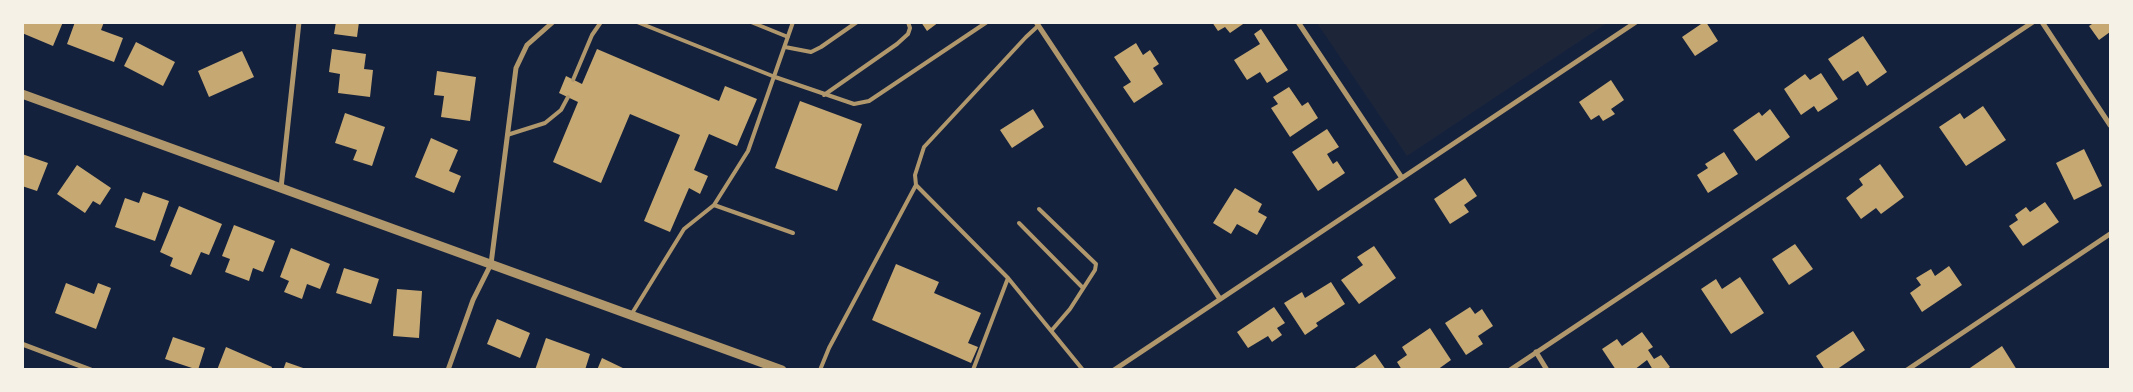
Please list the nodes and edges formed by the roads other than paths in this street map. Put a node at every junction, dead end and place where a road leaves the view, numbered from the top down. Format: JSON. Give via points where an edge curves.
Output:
{"nodes":[{"id":1,"x":299,"y":22,"type":"edge"},
{"id":2,"x":553,"y":22,"type":"edge"},
{"id":3,"x":600,"y":22,"type":"edge"},
{"id":4,"x":637,"y":22,"type":"edge"},
{"id":5,"x":751,"y":22,"type":"edge"},
{"id":6,"x":793,"y":22,"type":"edge"},
{"id":7,"x":857,"y":22,"type":"edge"},
{"id":8,"x":908,"y":22,"type":"edge"},
{"id":9,"x":987,"y":22,"type":"edge"},
{"id":10,"x":1298,"y":22,"type":"edge"},
{"id":11,"x":1636,"y":22,"type":"edge"},
{"id":12,"x":2033,"y":22,"type":"edge"},
{"id":13,"x":2042,"y":22,"type":"edge"},
{"id":14,"x":1037,"y":24,"type":"edge"},
{"id":15,"x":788,"y":37,"type":"junction"},
{"id":16,"x":785,"y":47,"type":"junction"},
{"id":17,"x":775,"y":77,"type":"junction"},
{"id":18,"x":573,"y":80,"type":"dead end"},
{"id":19,"x":22,"y":94,"type":"edge"},
{"id":20,"x":824,"y":95,"type":"junction"},
{"id":21,"x":568,"y":97,"type":"dead end"},
{"id":22,"x":2110,"y":125,"type":"edge"},
{"id":23,"x":507,"y":135,"type":"junction"},
{"id":24,"x":1402,"y":178,"type":"junction"},
{"id":25,"x":916,"y":185,"type":"junction"},
{"id":26,"x":281,"y":188,"type":"junction"},
{"id":27,"x":714,"y":205,"type":"junction"},
{"id":28,"x":1039,"y":209,"type":"dead end"},
{"id":29,"x":1019,"y":224,"type":"dead end"},
{"id":30,"x":793,"y":233,"type":"dead end"},
{"id":31,"x":2110,"y":234,"type":"edge"},
{"id":32,"x":491,"y":264,"type":"junction"},
{"id":33,"x":1008,"y":278,"type":"junction"},
{"id":34,"x":1083,"y":288,"type":"junction"},
{"id":35,"x":1220,"y":299,"type":"junction"},
{"id":36,"x":631,"y":314,"type":"junction"},
{"id":37,"x":1052,"y":330,"type":"junction"},
{"id":38,"x":22,"y":344,"type":"edge"},
{"id":39,"x":1536,"y":352,"type":"junction"},
{"id":40,"x":91,"y":370,"type":"edge"},
{"id":41,"x":448,"y":370,"type":"edge"},
{"id":42,"x":782,"y":370,"type":"edge"},
{"id":43,"x":820,"y":370,"type":"edge"},
{"id":44,"x":973,"y":370,"type":"edge"},
{"id":45,"x":1083,"y":370,"type":"edge"},
{"id":46,"x":1114,"y":370,"type":"edge"},
{"id":47,"x":1510,"y":370,"type":"edge"},
{"id":48,"x":1547,"y":370,"type":"edge"},
{"id":49,"x":1906,"y":370,"type":"edge"}],
"edges":[{"from":1,"to":26,"type":"street"},
{"from":2,"to":23,"type":"street","via":[[527,45],[516,68]]},
{"from":3,"to":18,"type":"lane"},
{"from":4,"to":17,"type":"lane"},
{"from":5,"to":15,"type":"lane"},
{"from":6,"to":15,"type":"lane"},
{"from":7,"to":16,"type":"lane","via":[[811,52]]},
{"from":8,"to":20,"type":"lane","via":[[908,34],[897,44]]},
{"from":9,"to":20,"type":"lane","via":[[869,101],[854,104]]},
{"from":10,"to":24,"type":"street"},
{"from":11,"to":24,"type":"street"},
{"from":12,"to":39,"type":"street"},
{"from":13,"to":22,"type":"street"},
{"from":14,"to":25,"type":"lane","via":[[924,147],[915,176]]},
{"from":14,"to":35,"type":"street"},
{"from":15,"to":16,"type":"lane"},
{"from":16,"to":17,"type":"lane"},
{"from":17,"to":20,"type":"lane"},
{"from":17,"to":27,"type":"lane","via":[[748,151]]},
{"from":19,"to":26,"type":"street"},
{"from":21,"to":23,"type":"lane","via":[[561,110],[545,123]]},
{"from":23,"to":32,"type":"street"},
{"from":24,"to":35,"type":"street"},
{"from":25,"to":33,"type":"lane"},
{"from":25,"to":43,"type":"lane"},
{"from":26,"to":32,"type":"street"},
{"from":27,"to":30,"type":"lane"},
{"from":27,"to":36,"type":"lane","via":[[684,229]]},
{"from":28,"to":34,"type":"lane","via":[[1096,264]]},
{"from":29,"to":34,"type":"lane"},
{"from":31,"to":49,"type":"street"},
{"from":32,"to":36,"type":"street"},
{"from":32,"to":41,"type":"street","via":[[473,300]]},
{"from":33,"to":37,"type":"lane"},
{"from":33,"to":44,"type":"lane"},
{"from":34,"to":37,"type":"lane"},
{"from":35,"to":46,"type":"street"},
{"from":36,"to":42,"type":"street"},
{"from":37,"to":45,"type":"lane"},
{"from":38,"to":40,"type":"street"},
{"from":39,"to":47,"type":"street"},
{"from":39,"to":48,"type":"street"}]}
